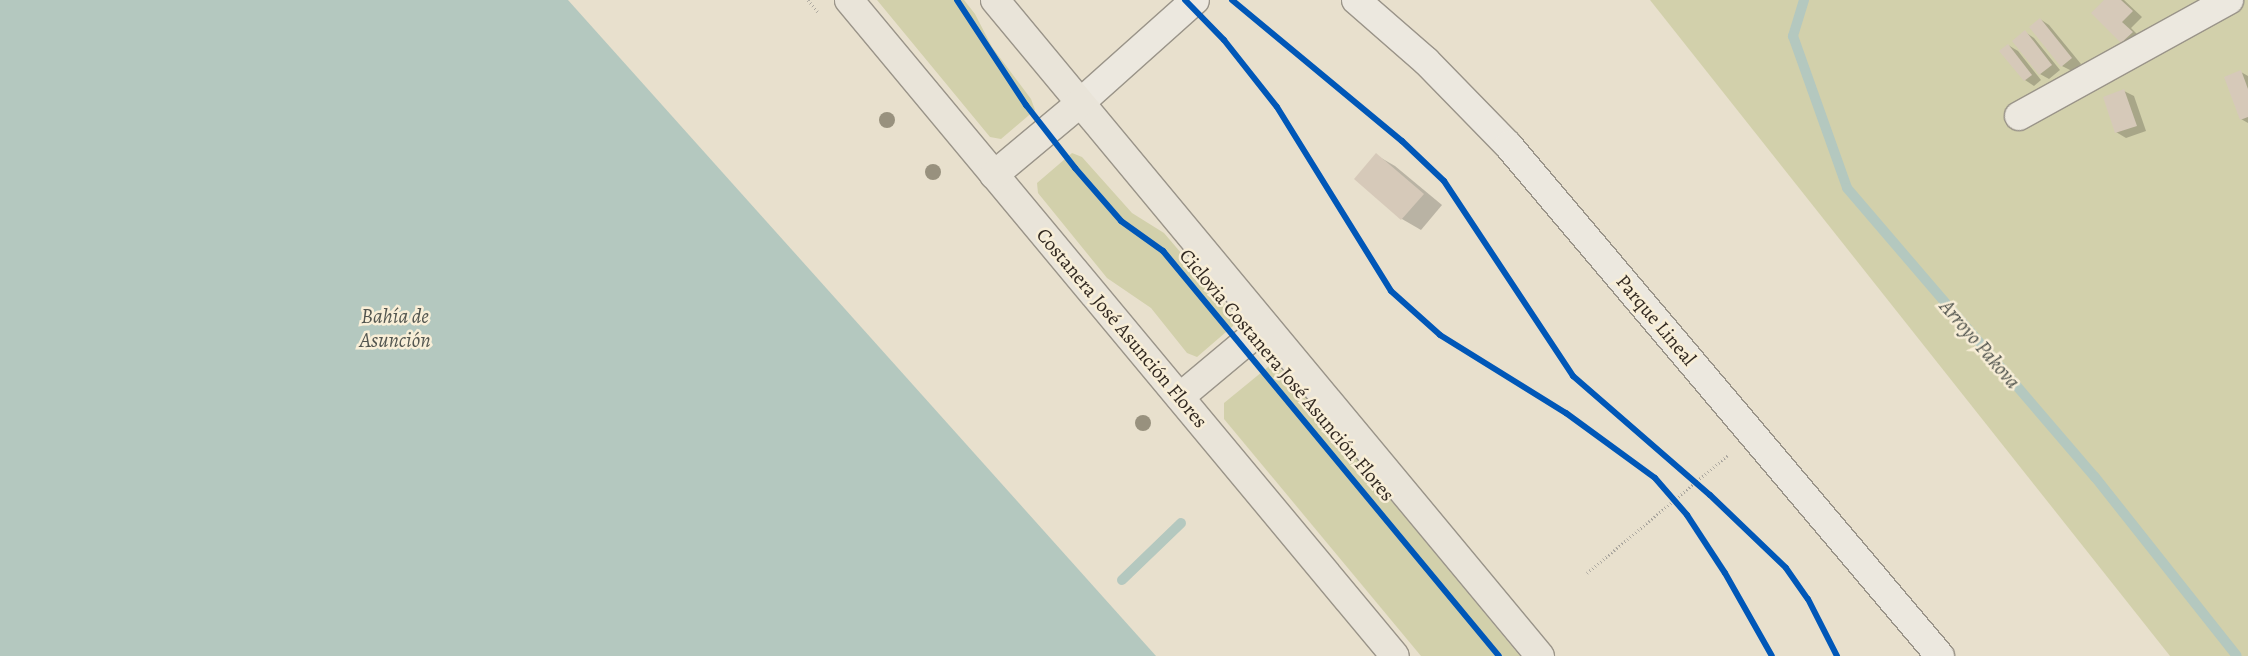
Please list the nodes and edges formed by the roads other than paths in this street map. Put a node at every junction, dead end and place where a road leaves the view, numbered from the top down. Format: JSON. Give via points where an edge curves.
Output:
{"nodes":[{"id":1,"x":849,"y":0,"type":"edge"},
{"id":2,"x":994,"y":0,"type":"edge"},
{"id":3,"x":1196,"y":0,"type":"edge"},
{"id":4,"x":1356,"y":0,"type":"edge"},
{"id":5,"x":2229,"y":0,"type":"edge"},
{"id":6,"x":1080,"y":103,"type":"junction"},
{"id":7,"x":2019,"y":116,"type":"dead end"},
{"id":8,"x":994,"y":174,"type":"junction"},
{"id":9,"x":1265,"y":326,"type":"junction"},
{"id":10,"x":1180,"y":398,"type":"junction"},
{"id":11,"x":1395,"y":656,"type":"edge"},
{"id":12,"x":1540,"y":656,"type":"edge"},
{"id":13,"x":1940,"y":656,"type":"edge"}],
"edges":[{"from":1,"to":8,"type":"highway","name":"Costanera José Asunción Flores"},
{"from":2,"to":6,"type":"highway"},
{"from":3,"to":6,"type":"street"},
{"from":4,"to":13,"type":"street","name":"Parque Lineal","via":[[1426,60],[1508,145]]},
{"from":5,"to":7,"type":"street"},
{"from":6,"to":8,"type":"highway"},
{"from":6,"to":9,"type":"highway"},
{"from":8,"to":10,"type":"highway","name":"Costanera José Asunción Flores"},
{"from":9,"to":10,"type":"highway"},
{"from":9,"to":12,"type":"highway"},
{"from":10,"to":11,"type":"highway","name":"Costanera José Asunción Flores"}]}
